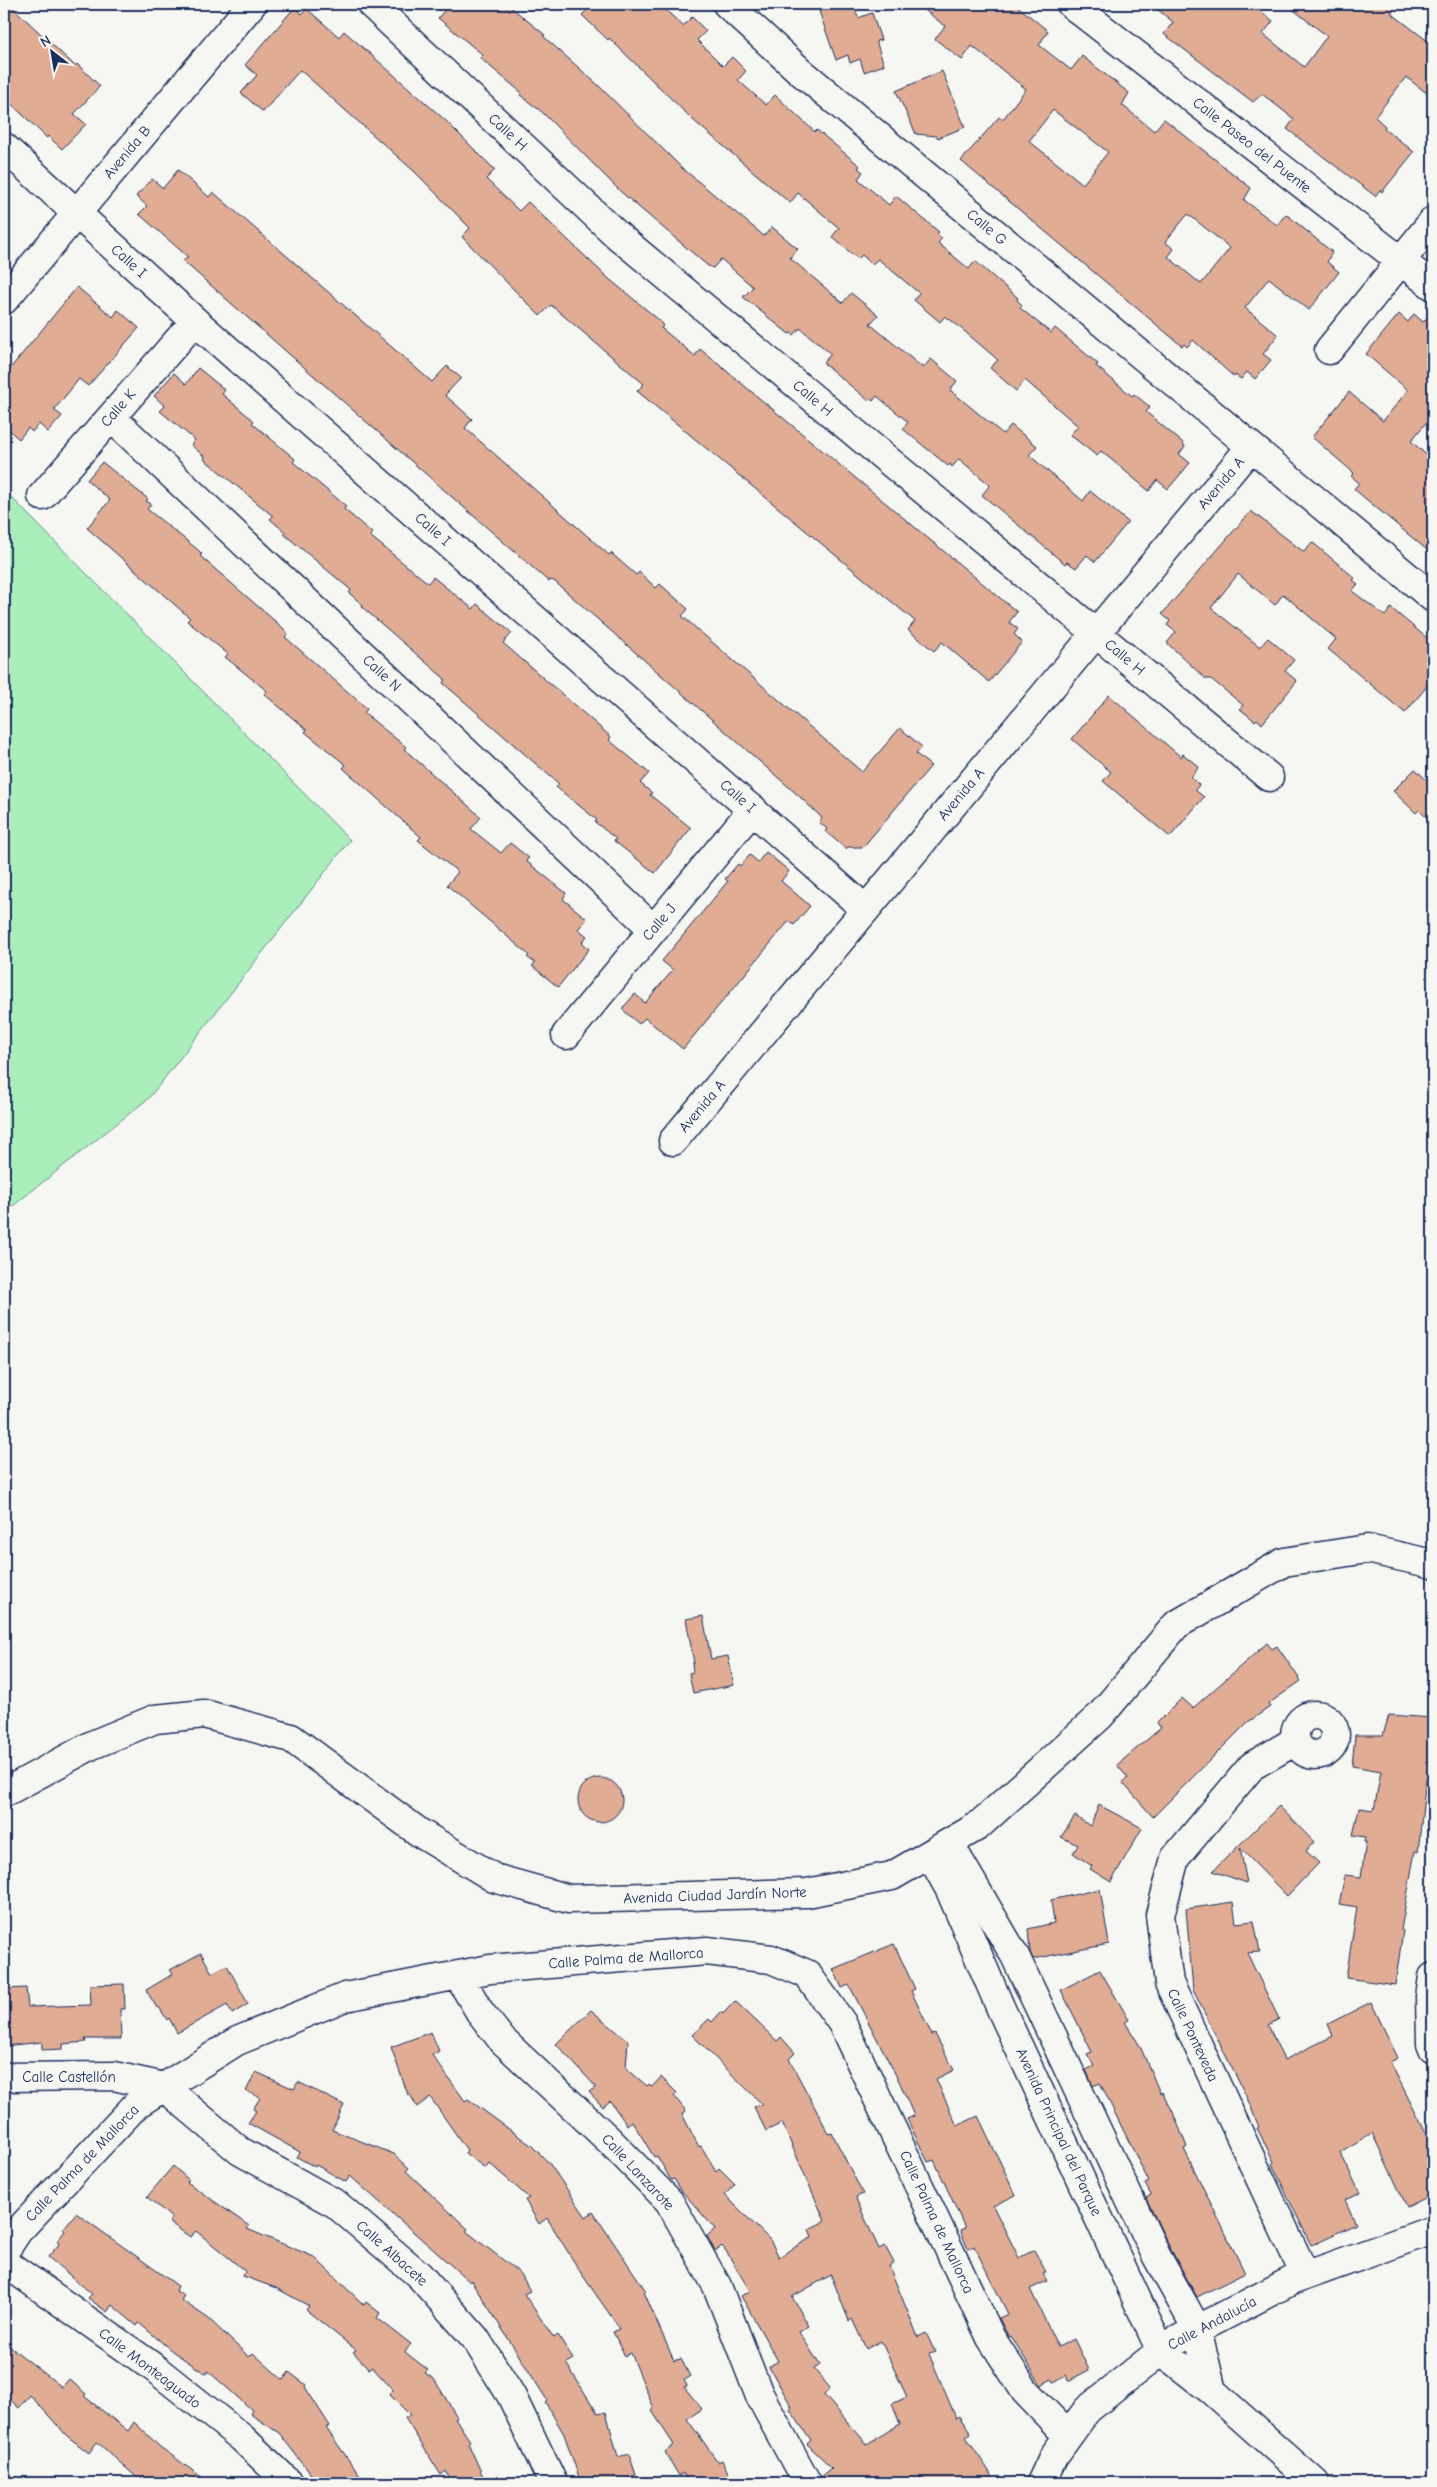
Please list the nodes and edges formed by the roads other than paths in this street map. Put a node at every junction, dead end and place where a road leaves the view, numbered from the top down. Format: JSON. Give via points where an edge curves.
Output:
{"nodes":[{"id":1,"x":252,"y":4,"type":"edge"},
{"id":2,"x":371,"y":4,"type":"edge"},
{"id":3,"x":727,"y":4,"type":"edge"},
{"id":4,"x":1071,"y":4,"type":"edge"},
{"id":5,"x":4,"y":147,"type":"edge"},
{"id":6,"x":76,"y":213,"type":"junction"},
{"id":7,"x":1433,"y":221,"type":"edge"},
{"id":8,"x":1401,"y":261,"type":"junction"},
{"id":9,"x":1433,"y":286,"type":"edge"},
{"id":10,"x":4,"y":300,"type":"edge"},
{"id":11,"x":195,"y":321,"type":"junction"},
{"id":12,"x":1329,"y":350,"type":"dead end"},
{"id":13,"x":111,"y":417,"type":"junction"},
{"id":14,"x":1250,"y":448,"type":"junction"},
{"id":15,"x":42,"y":496,"type":"dead end"},
{"id":16,"x":1433,"y":598,"type":"edge"},
{"id":17,"x":1096,"y":634,"type":"junction"},
{"id":18,"x":1269,"y":777,"type":"dead end"},
{"id":19,"x":753,"y":809,"type":"junction"},
{"id":20,"x":865,"y":909,"type":"junction"},
{"id":21,"x":653,"y":929,"type":"junction"},
{"id":22,"x":566,"y":1035,"type":"dead end"},
{"id":23,"x":673,"y":1141,"type":"dead end"},
{"id":24,"x":1433,"y":1564,"type":"edge"},
{"id":25,"x":1295,"y":1741,"type":"dead end"},
{"id":26,"x":4,"y":1793,"type":"edge"},
{"id":27,"x":939,"y":1849,"type":"junction"},
{"id":28,"x":458,"y":1975,"type":"junction"},
{"id":29,"x":1433,"y":1976,"type":"edge"},
{"id":30,"x":1433,"y":2049,"type":"edge"},
{"id":31,"x":4,"y":2077,"type":"edge"},
{"id":32,"x":164,"y":2087,"type":"junction"},
{"id":33,"x":1433,"y":2230,"type":"edge"},
{"id":34,"x":4,"y":2252,"type":"edge"},
{"id":35,"x":4,"y":2262,"type":"edge"},
{"id":36,"x":1304,"y":2276,"type":"junction"},
{"id":37,"x":1197,"y":2329,"type":"junction"},
{"id":38,"x":1161,"y":2351,"type":"junction"},
{"id":39,"x":1212,"y":2391,"type":"junction"},
{"id":40,"x":1068,"y":2436,"type":"junction"},
{"id":41,"x":1309,"y":2481,"type":"edge"},
{"id":42,"x":289,"y":2483,"type":"edge"},
{"id":43,"x":553,"y":2483,"type":"edge"},
{"id":44,"x":807,"y":2483,"type":"edge"},
{"id":45,"x":1041,"y":2483,"type":"edge"}],
"edges":[{"from":1,"to":6,"type":"street","name":"Avenida B"},
{"from":2,"to":17,"type":"street","name":"Calle H","via":[[617,234]]},
{"from":3,"to":14,"type":"street","name":"Calle G","via":[[800,71]]},
{"from":4,"to":8,"type":"street","name":"Calle Paseo del Puente"},
{"from":5,"to":6,"type":"street","name":"Calle I"},
{"from":6,"to":10,"type":"street","name":"Avenida B"},
{"from":6,"to":11,"type":"street","name":"Calle I"},
{"from":7,"to":8,"type":"street"},
{"from":8,"to":9,"type":"street","name":"Calle Paseo del Puente"},
{"from":8,"to":12,"type":"street"},
{"from":11,"to":13,"type":"street","name":"Calle K"},
{"from":11,"to":19,"type":"street","name":"Calle I"},
{"from":13,"to":15,"type":"street","name":"Calle K"},
{"from":13,"to":21,"type":"street","name":"Calle N"},
{"from":14,"to":16,"type":"street","name":"Calle G"},
{"from":14,"to":17,"type":"street","name":"Avenida A"},
{"from":17,"to":18,"type":"street","name":"Calle H"},
{"from":17,"to":20,"type":"street","name":"Avenida A"},
{"from":19,"to":20,"type":"street","name":"Calle I"},
{"from":19,"to":21,"type":"street","name":"Calle J"},
{"from":20,"to":23,"type":"street","name":"Avenida A"},
{"from":21,"to":22,"type":"street","name":"Calle J"},
{"from":24,"to":27,"type":"street","name":"Avenida Ciudad Jardín Norte","via":[[1367,1549],[1284,1562],[1176,1625],[1100,1716],[978,1826]]},
{"from":25,"to":36,"type":"street","name":"Calle Ponteveda","via":[[1252,1766],[1175,1858],[1160,1915],[1169,1983]]},
{"from":26,"to":27,"type":"street","name":"Avenida Ciudad Jardín Norte","via":[[92,1745],[155,1719],[204,1714],[291,1738],[420,1833],[494,1878],[569,1899],[808,1893],[892,1876]]},
{"from":27,"to":37,"type":"street","via":[[1015,1956],[1156,2255]]},
{"from":27,"to":38,"type":"street","name":"Avenida Principal del Parque","via":[[950,1890],[1001,2008]]},
{"from":28,"to":32,"type":"street","name":"Calle Palma de Mallorca","via":[[345,1997],[237,2041]]},
{"from":28,"to":40,"type":"street","name":"Calle Palma de Mallorca","via":[[490,1969],[707,1951],[772,1959],[807,1974],[842,2023],[991,2338],[1025,2392]]},
{"from":28,"to":44,"type":"street","name":"Calle Lanzarote","via":[[480,2012],[502,2040],[669,2201],[717,2286],[758,2394]]},
{"from":29,"to":30,"type":"street","via":[[1430,1997]]},
{"from":31,"to":32,"type":"street","name":"Calle Castellón","via":[[114,2076]]},
{"from":32,"to":34,"type":"street","name":"Calle Palma de Mallorca","via":[[137,2104],[18,2231]]},
{"from":32,"to":43,"type":"street","name":"Calle Albacete","via":[[240,2151],[336,2204],[420,2274],[475,2338],[511,2395]]},
{"from":33,"to":36,"type":"street","name":"Calle Andalucía"},
{"from":35,"to":42,"type":"street","name":"Calle Monteaguado","via":[[152,2367],[242,2438]]},
{"from":36,"to":37,"type":"street","name":"Calle Andalucía"},
{"from":37,"to":38,"type":"street","name":"Calle Andalucía"},
{"from":37,"to":39,"type":"street"},
{"from":38,"to":39,"type":"street","name":"Avenida Principal del Parque"},
{"from":38,"to":40,"type":"street","name":"Calle Andalucía","via":[[1086,2410]]},
{"from":39,"to":41,"type":"street","name":"Avenida Principal del Parque"},
{"from":40,"to":45,"type":"street","name":"Calle Andalucía","via":[[1053,2457]]}]}
